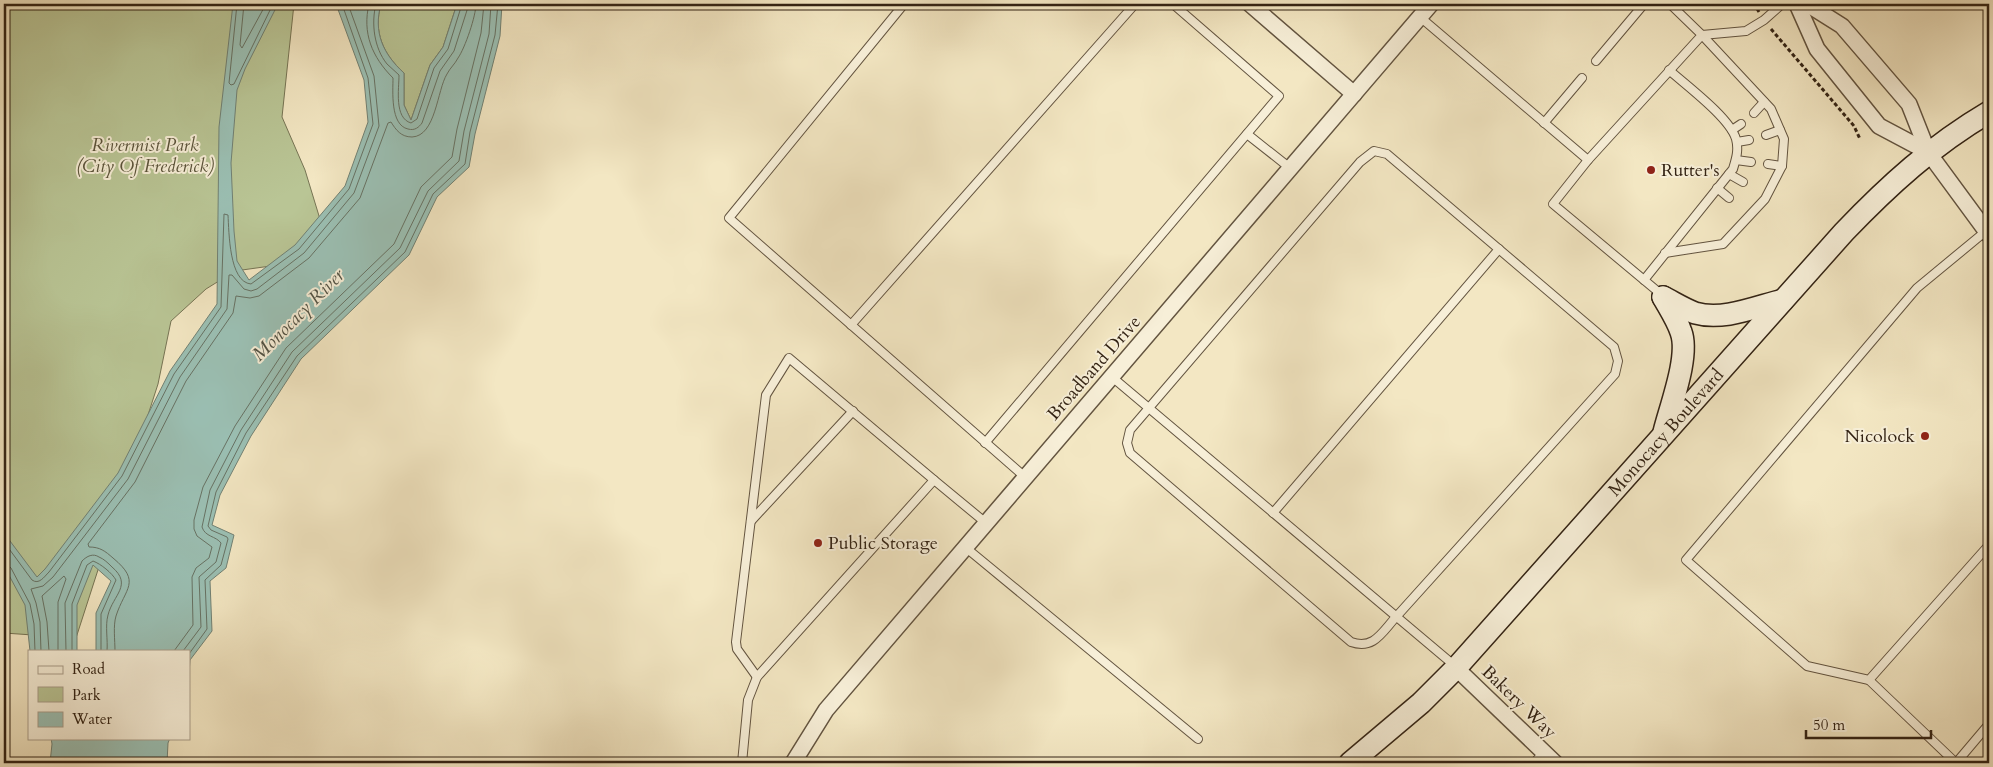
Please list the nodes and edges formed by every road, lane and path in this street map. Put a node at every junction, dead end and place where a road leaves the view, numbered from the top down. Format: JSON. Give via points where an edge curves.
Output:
{"nodes":[{"id":1,"x":904,"y":4,"type":"edge"},
{"id":2,"x":1135,"y":4,"type":"edge"},
{"id":3,"x":1172,"y":4,"type":"edge"},
{"id":4,"x":1250,"y":4,"type":"edge"},
{"id":5,"x":1432,"y":4,"type":"edge"},
{"id":6,"x":1644,"y":4,"type":"edge"},
{"id":7,"x":1670,"y":4,"type":"edge"},
{"id":8,"x":1754,"y":4,"type":"edge"},
{"id":9,"x":1782,"y":4,"type":"edge"},
{"id":10,"x":1797,"y":4,"type":"edge"},
{"id":11,"x":1807,"y":4,"type":"edge"},
{"id":12,"x":1420,"y":17,"type":"junction"},
{"id":13,"x":1764,"y":20,"type":"junction"},
{"id":14,"x":1702,"y":35,"type":"junction"},
{"id":15,"x":1596,"y":61,"type":"dead end"},
{"id":16,"x":1669,"y":70,"type":"junction"},
{"id":17,"x":1582,"y":78,"type":"dead end"},
{"id":18,"x":1354,"y":94,"type":"junction"},
{"id":19,"x":1764,"y":102,"type":"junction"},
{"id":20,"x":1754,"y":112,"type":"dead end"},
{"id":21,"x":1989,"y":112,"type":"edge"},
{"id":22,"x":1544,"y":123,"type":"junction"},
{"id":23,"x":1741,"y":124,"type":"dead end"},
{"id":24,"x":1732,"y":130,"type":"junction"},
{"id":25,"x":1780,"y":130,"type":"junction"},
{"id":26,"x":1247,"y":134,"type":"junction"},
{"id":27,"x":1766,"y":135,"type":"dead end"},
{"id":28,"x":1860,"y":139,"type":"dead end"},
{"id":29,"x":1749,"y":140,"type":"dead end"},
{"id":30,"x":1737,"y":142,"type":"junction"},
{"id":31,"x":1928,"y":152,"type":"junction"},
{"id":32,"x":1588,"y":160,"type":"junction"},
{"id":33,"x":1736,"y":160,"type":"junction"},
{"id":34,"x":1751,"y":162,"type":"dead end"},
{"id":35,"x":1768,"y":164,"type":"dead end"},
{"id":36,"x":1782,"y":166,"type":"junction"},
{"id":37,"x":1290,"y":168,"type":"junction"},
{"id":38,"x":1728,"y":174,"type":"junction"},
{"id":39,"x":1743,"y":182,"type":"dead end"},
{"id":40,"x":1717,"y":188,"type":"junction"},
{"id":41,"x":1758,"y":190,"type":"dead end"},
{"id":42,"x":1767,"y":195,"type":"junction"},
{"id":43,"x":1729,"y":198,"type":"dead end"},
{"id":44,"x":1742,"y":209,"type":"dead end"},
{"id":45,"x":1750,"y":215,"type":"junction"},
{"id":46,"x":1988,"y":233,"type":"edge"},
{"id":47,"x":1498,"y":249,"type":"junction"},
{"id":48,"x":1666,"y":252,"type":"junction"},
{"id":49,"x":1644,"y":280,"type":"junction"},
{"id":50,"x":1664,"y":297,"type":"junction"},
{"id":51,"x":1783,"y":300,"type":"junction"},
{"id":52,"x":851,"y":325,"type":"junction"},
{"id":53,"x":1112,"y":377,"type":"junction"},
{"id":54,"x":1149,"y":408,"type":"junction"},
{"id":55,"x":853,"y":411,"type":"junction"},
{"id":56,"x":1663,"y":436,"type":"junction"},
{"id":57,"x":985,"y":443,"type":"junction"},
{"id":58,"x":1025,"y":477,"type":"junction"},
{"id":59,"x":934,"y":480,"type":"junction"},
{"id":60,"x":1274,"y":513,"type":"junction"},
{"id":61,"x":751,"y":521,"type":"junction"},
{"id":62,"x":986,"y":523,"type":"junction"},
{"id":63,"x":1989,"y":545,"type":"edge"},
{"id":64,"x":965,"y":548,"type":"junction"},
{"id":65,"x":1396,"y":617,"type":"junction"},
{"id":66,"x":1456,"y":668,"type":"junction"},
{"id":67,"x":757,"y":677,"type":"junction"},
{"id":68,"x":1869,"y":680,"type":"junction"},
{"id":69,"x":1989,"y":724,"type":"edge"},
{"id":70,"x":1198,"y":739,"type":"dead end"},
{"id":71,"x":1539,"y":758,"type":"edge"},
{"id":72,"x":742,"y":763,"type":"edge"},
{"id":73,"x":793,"y":763,"type":"edge"},
{"id":74,"x":1350,"y":763,"type":"edge"},
{"id":75,"x":1555,"y":763,"type":"edge"}],
"edges":[{"from":1,"to":52,"type":"lane","via":[[729,218]]},
{"from":2,"to":52,"type":"lane"},
{"from":3,"to":26,"type":"lane","via":[[1279,96]]},
{"from":4,"to":18,"type":"street"},
{"from":5,"to":12,"type":"street","name":"Broadband Drive"},
{"from":6,"to":15,"type":"lane"},
{"from":7,"to":14,"type":"lane"},
{"from":8,"to":13,"type":"path"},
{"from":9,"to":13,"type":"lane"},
{"from":10,"to":31,"type":"street","via":[[1816,49],[1878,126]]},
{"from":11,"to":31,"type":"street","via":[[1842,26],[1909,104]]},
{"from":12,"to":18,"type":"street","name":"Broadband Drive"},
{"from":12,"to":22,"type":"lane"},
{"from":13,"to":14,"type":"lane","via":[[1746,31]]},
{"from":13,"to":28,"type":"path","via":[[1776,38],[1854,126]]},
{"from":14,"to":16,"type":"lane"},
{"from":14,"to":19,"type":"lane"},
{"from":16,"to":24,"type":"lane"},
{"from":16,"to":32,"type":"lane"},
{"from":17,"to":22,"type":"lane"},
{"from":18,"to":37,"type":"street","name":"Broadband Drive"},
{"from":19,"to":20,"type":"lane"},
{"from":19,"to":25,"type":"lane","via":[[1771,109]]},
{"from":21,"to":31,"type":"main road","name":"Monocacy Boulevard"},
{"from":22,"to":32,"type":"lane"},
{"from":23,"to":24,"type":"lane"},
{"from":24,"to":30,"type":"lane"},
{"from":25,"to":27,"type":"lane"},
{"from":25,"to":36,"type":"lane","via":[[1784,139]]},
{"from":26,"to":37,"type":"lane"},
{"from":26,"to":57,"type":"lane"},
{"from":29,"to":30,"type":"lane"},
{"from":30,"to":33,"type":"lane"},
{"from":31,"to":46,"type":"street"},
{"from":31,"to":51,"type":"main road","name":"Monocacy Boulevard","via":[[1886,189]]},
{"from":32,"to":49,"type":"lane","via":[[1554,204]]},
{"from":33,"to":34,"type":"lane"},
{"from":33,"to":38,"type":"lane"},
{"from":35,"to":36,"type":"lane"},
{"from":36,"to":42,"type":"lane"},
{"from":37,"to":53,"type":"street","name":"Broadband Drive"},
{"from":38,"to":39,"type":"lane"},
{"from":38,"to":40,"type":"lane"},
{"from":40,"to":43,"type":"lane"},
{"from":40,"to":48,"type":"lane"},
{"from":41,"to":42,"type":"lane"},
{"from":42,"to":45,"type":"lane"},
{"from":44,"to":45,"type":"lane"},
{"from":45,"to":48,"type":"lane","via":[[1723,244]]},
{"from":46,"to":68,"type":"lane","via":[[1917,288],[1686,560],[1807,666]]},
{"from":47,"to":54,"type":"lane","via":[[1388,154],[1374,152],[1360,162]]},
{"from":47,"to":60,"type":"lane"},
{"from":47,"to":65,"type":"lane","via":[[1614,347],[1618,361],[1615,374]]},
{"from":48,"to":49,"type":"lane"},
{"from":49,"to":50,"type":"lane"},
{"from":50,"to":51,"type":"main road","via":[[1694,313],[1711,316]]},
{"from":50,"to":56,"type":"main road","via":[[1681,333],[1684,348]]},
{"from":51,"to":56,"type":"main road","name":"Monocacy Boulevard"},
{"from":52,"to":57,"type":"lane"},
{"from":53,"to":54,"type":"lane"},
{"from":53,"to":58,"type":"street","name":"Broadband Drive"},
{"from":54,"to":60,"type":"lane"},
{"from":54,"to":65,"type":"lane","via":[[1130,430],[1127,443],[1130,453],[1351,642],[1361,646],[1372,643]]},
{"from":55,"to":59,"type":"lane"},
{"from":55,"to":61,"type":"lane"},
{"from":55,"to":61,"type":"lane","via":[[790,358],[766,395]]},
{"from":56,"to":66,"type":"main road","name":"Monocacy Boulevard"},
{"from":57,"to":58,"type":"lane"},
{"from":58,"to":62,"type":"street","name":"Broadband Drive"},
{"from":59,"to":62,"type":"lane"},
{"from":59,"to":67,"type":"lane"},
{"from":60,"to":65,"type":"lane"},
{"from":61,"to":67,"type":"lane","via":[[736,642],[737,649]]},
{"from":62,"to":64,"type":"street","name":"Broadband Drive"},
{"from":63,"to":68,"type":"lane"},
{"from":64,"to":70,"type":"lane"},
{"from":64,"to":73,"type":"street","name":"Broadband Drive","via":[[826,710]]},
{"from":65,"to":66,"type":"lane"},
{"from":66,"to":71,"type":"street","name":"Bakery Way"},
{"from":66,"to":74,"type":"main road","name":"Monocacy Boulevard"},
{"from":67,"to":72,"type":"lane","via":[[748,700]]},
{"from":68,"to":69,"type":"lane","via":[[1956,763]]},
{"from":71,"to":75,"type":"street","name":"Bakery Way"}]}
